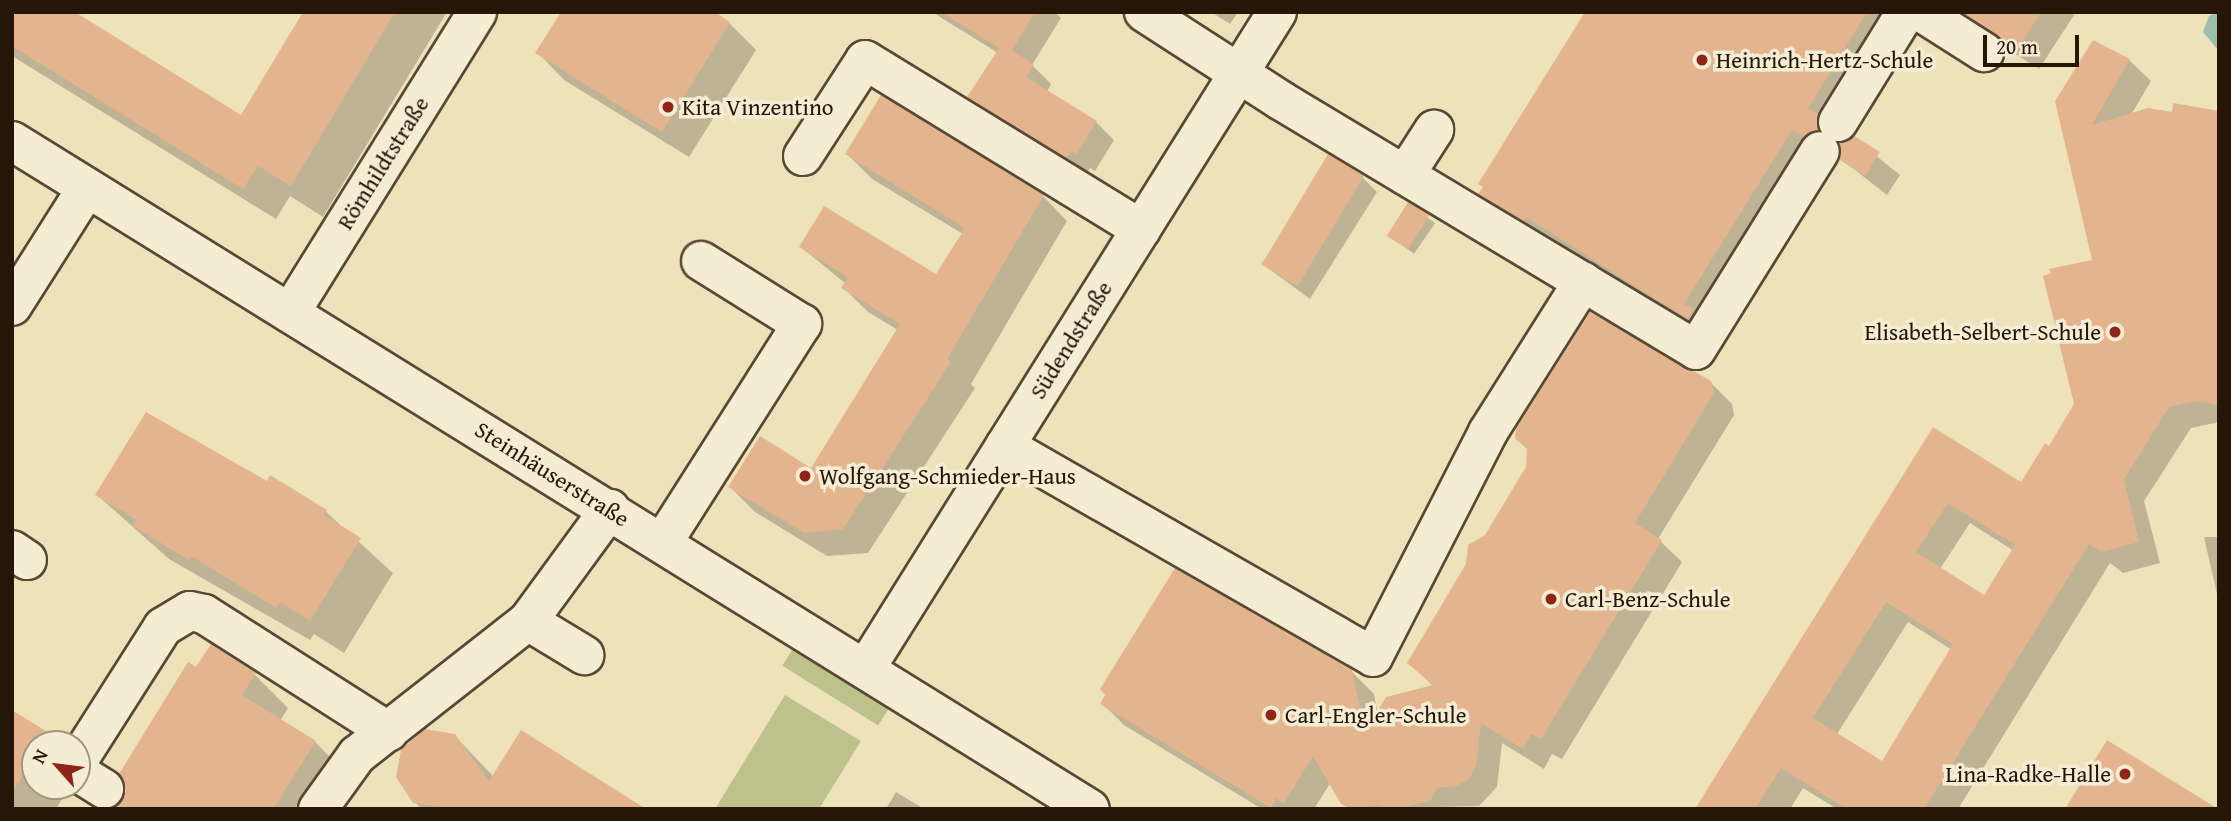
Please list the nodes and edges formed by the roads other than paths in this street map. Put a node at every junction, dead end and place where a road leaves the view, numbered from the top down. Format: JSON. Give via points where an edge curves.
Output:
{"nodes":[{"id":1,"x":477,"y":12,"type":"edge"},
{"id":2,"x":1144,"y":12,"type":"edge"},
{"id":3,"x":1278,"y":12,"type":"edge"},
{"id":4,"x":1906,"y":12,"type":"edge"},
{"id":5,"x":1921,"y":12,"type":"edge"},
{"id":6,"x":1984,"y":52,"type":"dead end"},
{"id":7,"x":1239,"y":74,"type":"junction"},
{"id":8,"x":1434,"y":130,"type":"dead end"},
{"id":9,"x":12,"y":141,"type":"edge"},
{"id":10,"x":803,"y":156,"type":"dead end"},
{"id":11,"x":1405,"y":175,"type":"junction"},
{"id":12,"x":87,"y":188,"type":"junction"},
{"id":13,"x":1141,"y":229,"type":"junction"},
{"id":14,"x":701,"y":261,"type":"dead end"},
{"id":15,"x":1583,"y":282,"type":"junction"},
{"id":16,"x":12,"y":306,"type":"edge"},
{"id":17,"x":290,"y":313,"type":"junction"},
{"id":18,"x":1005,"y":446,"type":"junction"},
{"id":19,"x":610,"y":509,"type":"junction"},
{"id":20,"x":663,"y":542,"type":"junction"},
{"id":21,"x":528,"y":621,"type":"junction"},
{"id":22,"x":584,"y":655,"type":"dead end"},
{"id":23,"x":866,"y":668,"type":"junction"},
{"id":24,"x":91,"y":740,"type":"edge"},
{"id":25,"x":378,"y":740,"type":"junction"},
{"id":26,"x":318,"y":809,"type":"edge"},
{"id":27,"x":352,"y":809,"type":"edge"},
{"id":28,"x":1090,"y":809,"type":"edge"}],
"edges":[{"from":1,"to":17,"type":"street","name":"Römhildtstraße"},
{"from":2,"to":7,"type":"street"},
{"from":3,"to":7,"type":"street","name":"Südendstraße"},
{"from":4,"to":15,"type":"street","via":[[1696,350]]},
{"from":5,"to":6,"type":"street"},
{"from":7,"to":11,"type":"street"},
{"from":7,"to":13,"type":"street","name":"Südendstraße"},
{"from":8,"to":11,"type":"street"},
{"from":9,"to":12,"type":"street","name":"Steinhäuserstraße"},
{"from":10,"to":13,"type":"street","via":[[864,60]]},
{"from":11,"to":15,"type":"street"},
{"from":12,"to":16,"type":"street"},
{"from":12,"to":17,"type":"street","name":"Steinhäuserstraße"},
{"from":13,"to":18,"type":"street","name":"Südendstraße"},
{"from":14,"to":20,"type":"street","via":[[802,324]]},
{"from":15,"to":18,"type":"street","via":[[1489,432],[1373,657]]},
{"from":17,"to":19,"type":"street","name":"Steinhäuserstraße"},
{"from":18,"to":23,"type":"street","name":"Südendstraße"},
{"from":19,"to":20,"type":"street","name":"Steinhäuserstraße"},
{"from":19,"to":21,"type":"street"},
{"from":20,"to":23,"type":"street","name":"Steinhäuserstraße"},
{"from":21,"to":22,"type":"street"},
{"from":21,"to":25,"type":"street"},
{"from":23,"to":28,"type":"street","name":"Steinhäuserstraße"},
{"from":24,"to":25,"type":"street","via":[[163,627],[190,611],[204,614]]},
{"from":25,"to":26,"type":"street","via":[[343,769]]},
{"from":25,"to":27,"type":"street","via":[[355,772]]}]}
